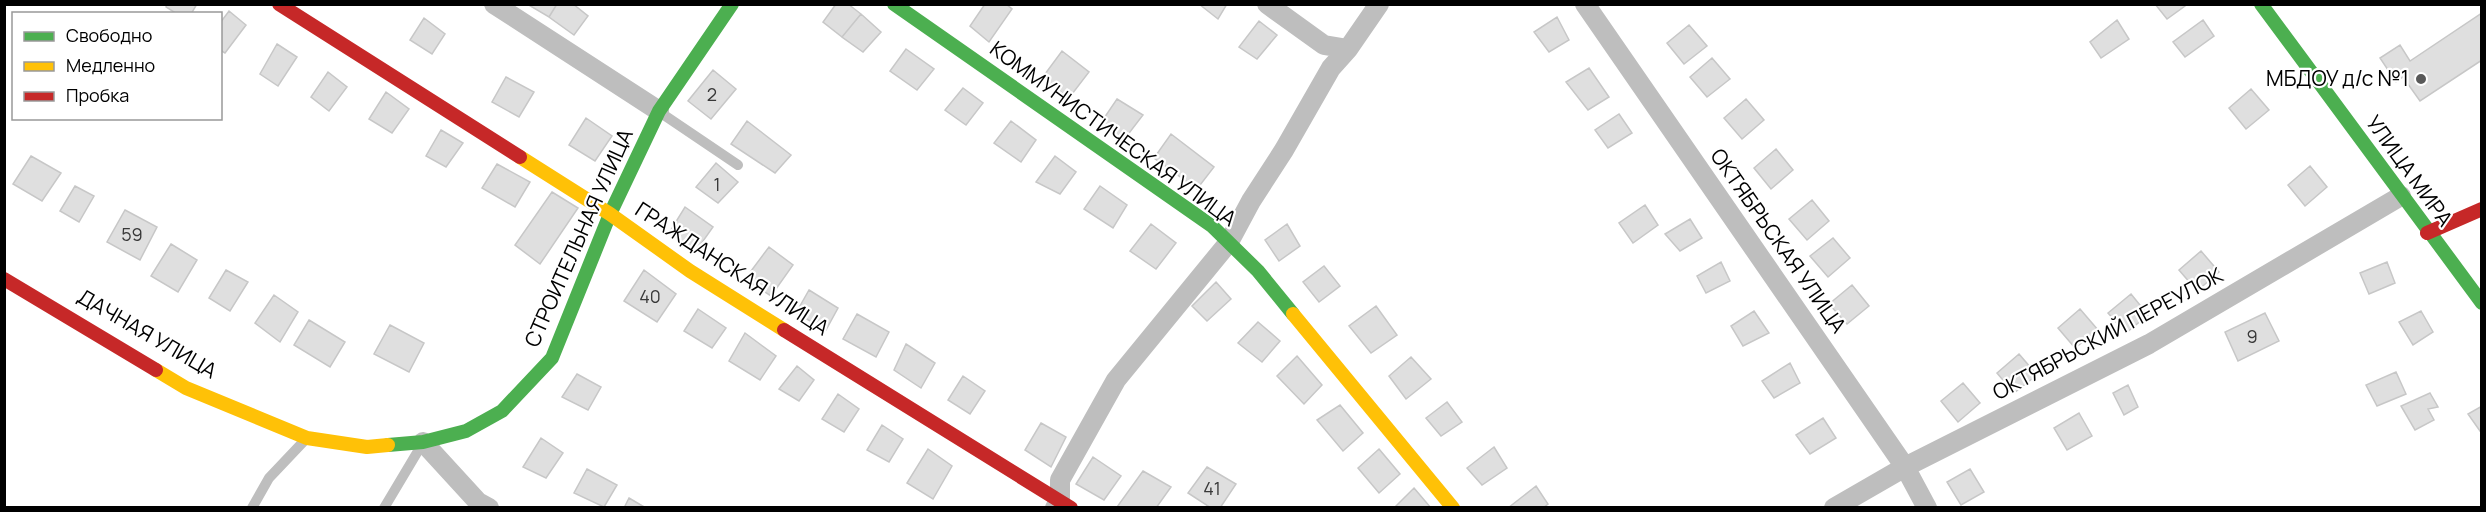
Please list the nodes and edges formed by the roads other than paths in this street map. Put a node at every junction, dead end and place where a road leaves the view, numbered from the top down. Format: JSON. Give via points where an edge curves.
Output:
{"nodes":[{"id":1,"x":279,"y":4,"type":"edge"},
{"id":2,"x":494,"y":4,"type":"edge"},
{"id":3,"x":732,"y":4,"type":"edge"},
{"id":4,"x":894,"y":4,"type":"edge"},
{"id":5,"x":1267,"y":4,"type":"edge"},
{"id":6,"x":1379,"y":4,"type":"edge"},
{"id":7,"x":1585,"y":4,"type":"edge"},
{"id":8,"x":2261,"y":4,"type":"edge"},
{"id":9,"x":1348,"y":49,"type":"junction"},
{"id":10,"x":659,"y":111,"type":"junction"},
{"id":11,"x":738,"y":165,"type":"dead end"},
{"id":12,"x":2401,"y":196,"type":"junction"},
{"id":13,"x":2481,"y":210,"type":"edge"},
{"id":14,"x":610,"y":214,"type":"junction"},
{"id":15,"x":2427,"y":232,"type":"junction"},
{"id":16,"x":1229,"y":242,"type":"junction"},
{"id":17,"x":4,"y":279,"type":"edge"},
{"id":18,"x":2481,"y":303,"type":"edge"},
{"id":19,"x":307,"y":438,"type":"junction"},
{"id":20,"x":423,"y":442,"type":"junction"},
{"id":21,"x":1905,"y":467,"type":"junction"},
{"id":22,"x":1062,"y":505,"type":"edge"},
{"id":23,"x":252,"y":507,"type":"edge"},
{"id":24,"x":384,"y":507,"type":"edge"},
{"id":25,"x":489,"y":507,"type":"edge"},
{"id":26,"x":1453,"y":507,"type":"edge"},
{"id":27,"x":1834,"y":507,"type":"edge"},
{"id":28,"x":1927,"y":507,"type":"edge"}],
"edges":[{"from":1,"to":14,"type":"street","name":"ГРАЖДАНСКАЯ УЛИЦА"},
{"from":2,"to":10,"type":"street"},
{"from":3,"to":10,"type":"street","name":"СТРОИТЕЛЬНАЯ УЛИЦА"},
{"from":4,"to":16,"type":"street","name":"КОММУНИСТИЧЕСКАЯ УЛИЦА","via":[[1212,226]]},
{"from":5,"to":9,"type":"street","via":[[1324,45]]},
{"from":6,"to":9,"type":"street"},
{"from":7,"to":21,"type":"street","name":"ОКТЯБРЬСКАЯ УЛИЦА"},
{"from":8,"to":12,"type":"street","name":"УЛИЦА МИРА"},
{"from":9,"to":16,"type":"street","via":[[1331,68]]},
{"from":10,"to":11,"type":"lane"},
{"from":10,"to":14,"type":"street","name":"СТРОИТЕЛЬНАЯ УЛИЦА"},
{"from":12,"to":15,"type":"street","name":"УЛИЦА МИРА"},
{"from":12,"to":21,"type":"street","name":"ОКТЯБРЬСКИЙ ПЕРЕУЛОК","via":[[2149,344]]},
{"from":13,"to":15,"type":"street"},
{"from":14,"to":20,"type":"street","name":"СТРОИТЕЛЬНАЯ УЛИЦА","via":[[552,358],[502,411],[466,431]]},
{"from":14,"to":22,"type":"street","name":"ГРАЖДАНСКАЯ УЛИЦА","via":[[690,271]]},
{"from":15,"to":18,"type":"street","name":"УЛИЦА МИРА"},
{"from":16,"to":22,"type":"street","via":[[1116,380],[1060,480]]},
{"from":16,"to":26,"type":"street","name":"КОММУНИСТИЧЕСКАЯ УЛИЦА","via":[[1258,271]]},
{"from":17,"to":19,"type":"street","name":"ДАЧНАЯ УЛИЦА","via":[[186,388]]},
{"from":19,"to":20,"type":"street","name":"ДАЧНАЯ УЛИЦА","via":[[367,447]]},
{"from":19,"to":23,"type":"lane","via":[[269,478]]},
{"from":20,"to":24,"type":"lane"},
{"from":20,"to":25,"type":"street","via":[[478,502]]},
{"from":21,"to":27,"type":"street","name":"ОКТЯБРЬСКИЙ ПЕРЕУЛОК"},
{"from":21,"to":28,"type":"street","name":"ОКТЯБРЬСКАЯ УЛИЦА"}]}
